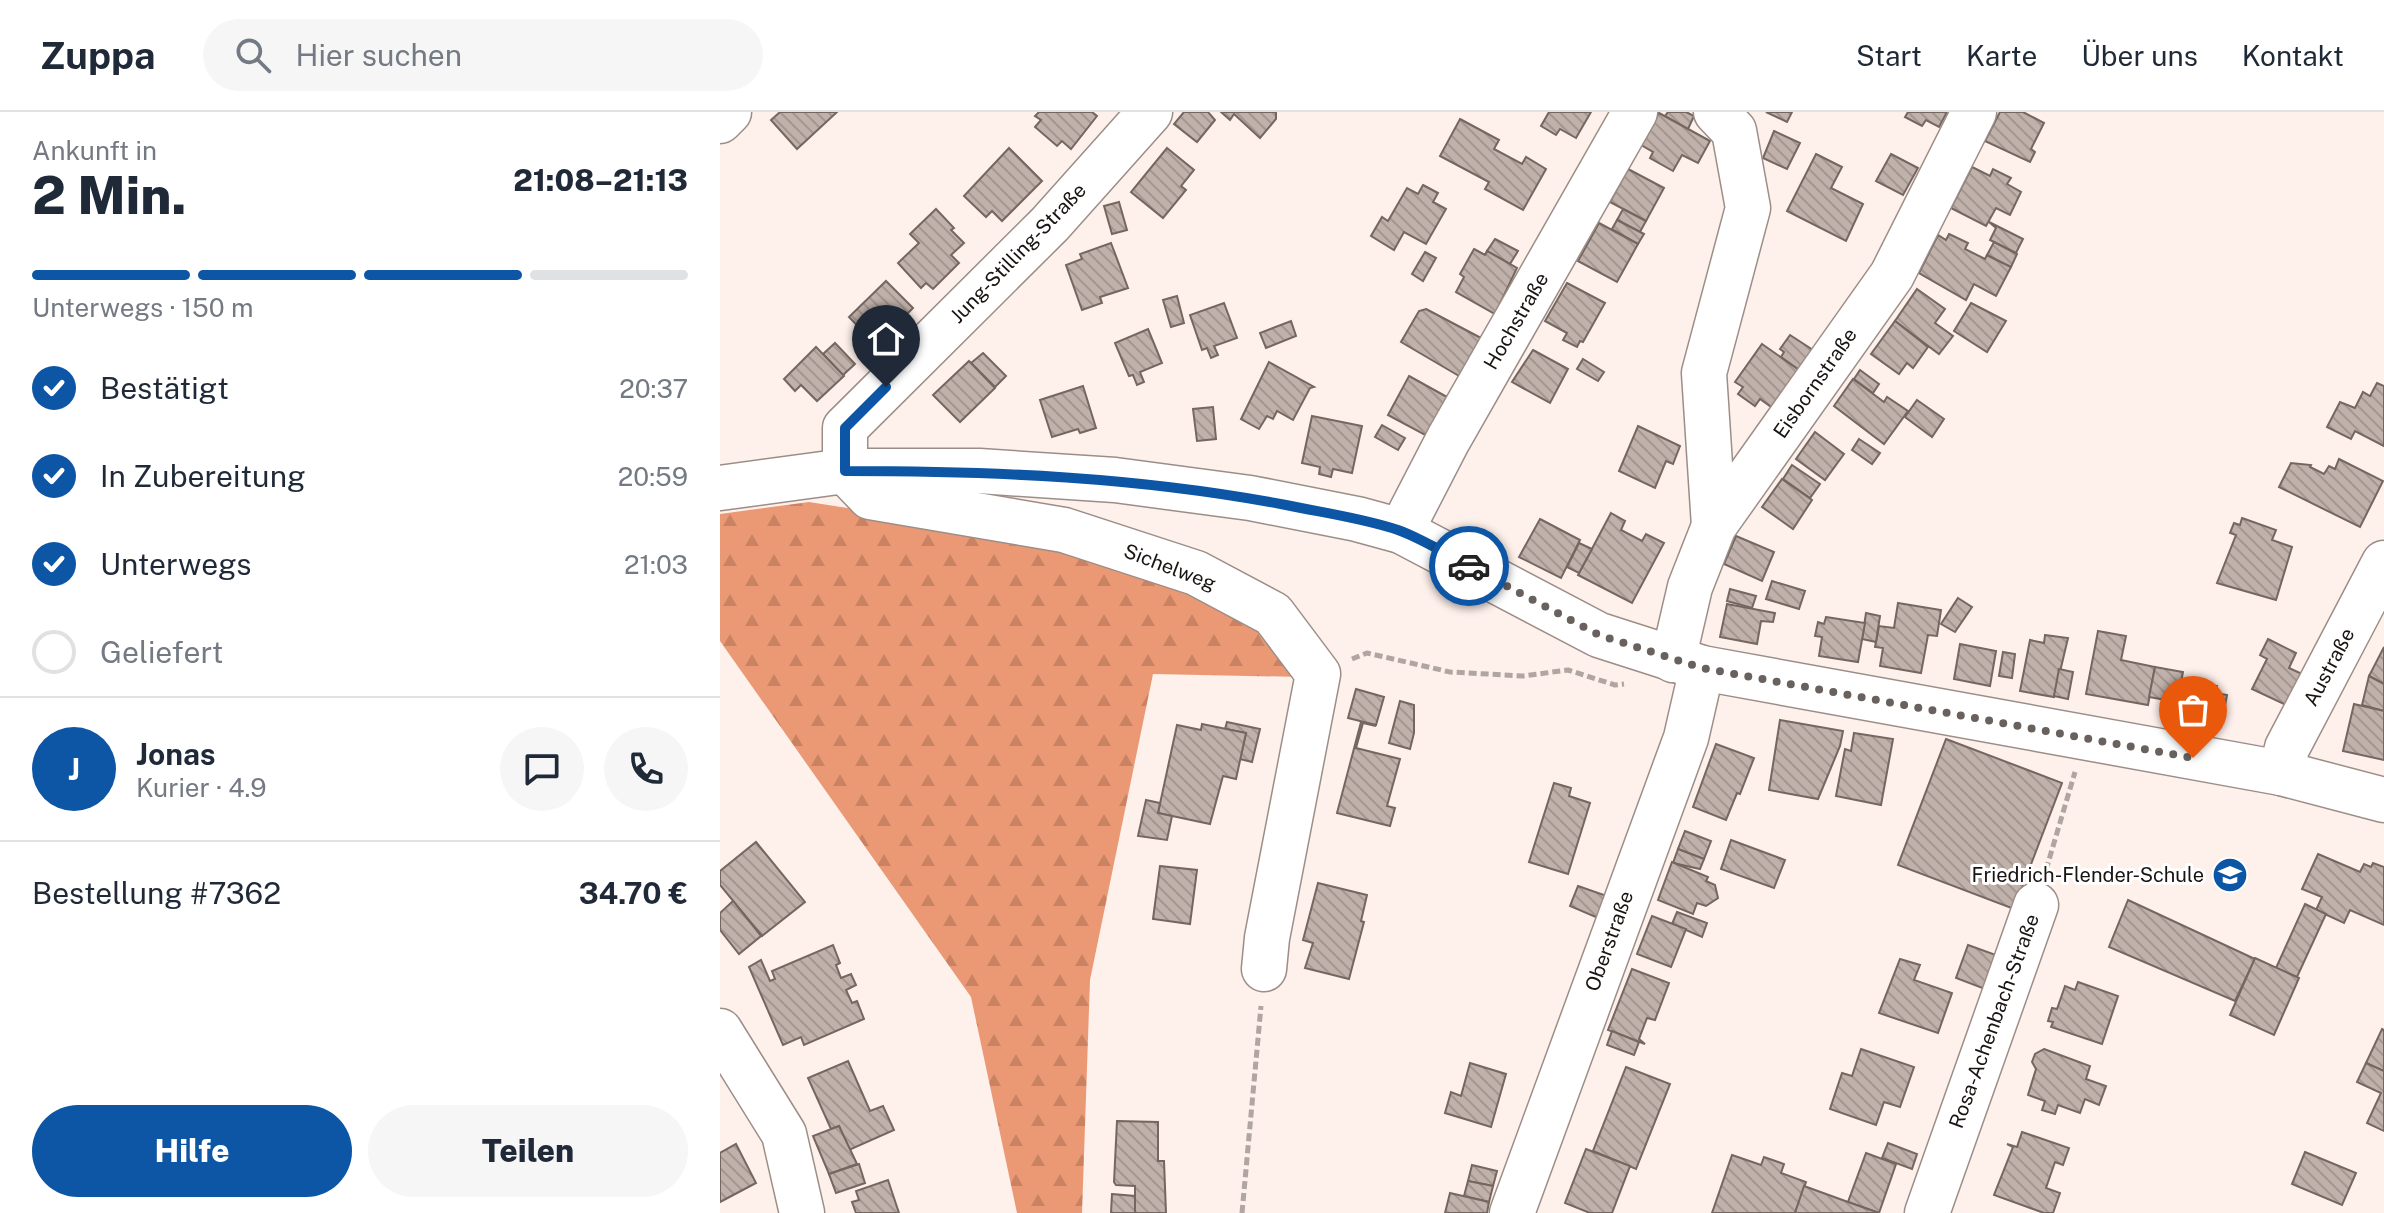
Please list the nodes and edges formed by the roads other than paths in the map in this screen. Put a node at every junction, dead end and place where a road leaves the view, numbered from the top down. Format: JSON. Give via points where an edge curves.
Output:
{"nodes":[{"id":1,"x":729,"y":112,"type":"edge"},
{"id":2,"x":1150,"y":112,"type":"edge"},
{"id":3,"x":1635,"y":112,"type":"edge"},
{"id":4,"x":1716,"y":112,"type":"edge"},
{"id":5,"x":1974,"y":112,"type":"edge"},
{"id":6,"x":720,"y":121,"type":"edge"},
{"id":7,"x":845,"y":471,"type":"junction"},
{"id":8,"x":720,"y":488,"type":"edge"},
{"id":9,"x":1714,"y":526,"type":"junction"},
{"id":10,"x":1401,"y":531,"type":"junction"},
{"id":11,"x":2384,"y":563,"type":"edge"},
{"id":12,"x":1687,"y":664,"type":"junction"},
{"id":13,"x":2281,"y":773,"type":"junction"},
{"id":14,"x":2384,"y":800,"type":"edge"},
{"id":15,"x":2036,"y":905,"type":"road end"},
{"id":16,"x":1264,"y":969,"type":"road end"},
{"id":17,"x":720,"y":1031,"type":"edge"},
{"id":18,"x":802,"y":1213,"type":"edge"},
{"id":19,"x":1512,"y":1213,"type":"edge"},
{"id":20,"x":1927,"y":1213,"type":"edge"}],
"edges":[{"from":1,"to":6,"type":"street"},
{"from":2,"to":7,"type":"street","name":"Jung-Stilling-Straße","via":[[1050,224],[845,428]]},
{"from":3,"to":10,"type":"street","name":"Hochstraße"},
{"from":4,"to":9,"type":"street","via":[[1734,131],[1748,208],[1704,373]]},
{"from":5,"to":9,"type":"street","name":"Eisbornstraße","via":[[1892,275]]},
{"from":7,"to":8,"type":"street"},
{"from":7,"to":10,"type":"street","via":[[979,471],[1115,480],[1250,498]]},
{"from":7,"to":16,"type":"street","name":"Sichelweg","via":[[870,497],[1064,530],[1196,573],[1273,614],[1318,674]]},
{"from":9,"to":12,"type":"street","name":"Eisbornstraße","via":[[1690,587]]},
{"from":10,"to":12,"type":"street","via":[[1599,635]]},
{"from":11,"to":13,"type":"street","name":"Austraße","via":[[2287,748]]},
{"from":12,"to":13,"type":"street"},
{"from":12,"to":19,"type":"street","name":"Oberstraße","via":[[1686,738]]},
{"from":13,"to":14,"type":"street"},
{"from":15,"to":20,"type":"street","name":"Rosa-Achenbach-Straße"},
{"from":17,"to":18,"type":"street","via":[[784,1134]]}]}
